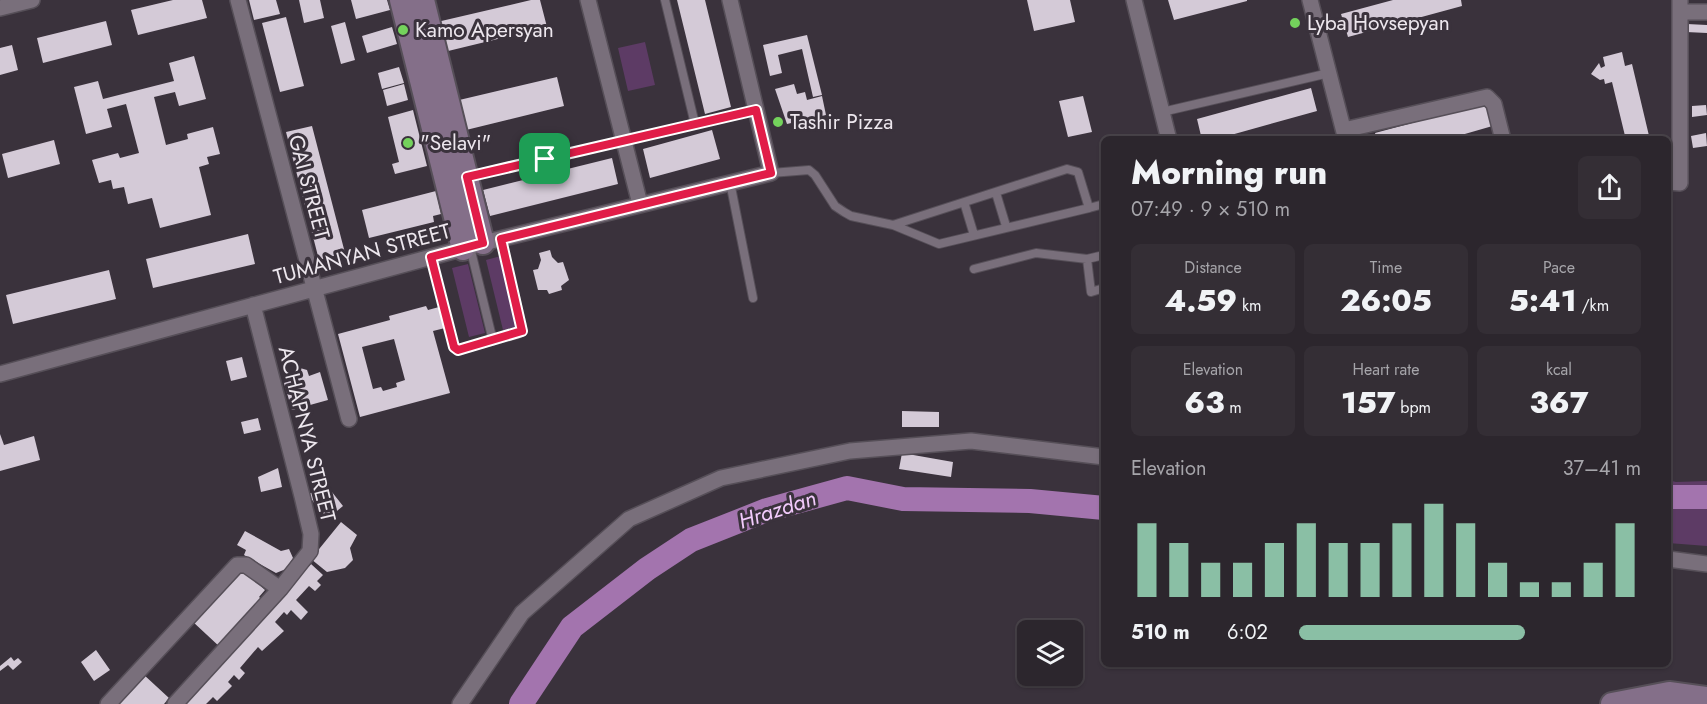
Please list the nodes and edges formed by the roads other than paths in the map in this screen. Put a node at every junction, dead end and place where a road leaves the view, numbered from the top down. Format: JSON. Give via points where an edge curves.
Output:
{"nodes":[{"id":1,"x":32,"y":0,"type":"edge"},
{"id":2,"x":238,"y":0,"type":"edge"},
{"id":3,"x":401,"y":0,"type":"edge"},
{"id":4,"x":423,"y":0,"type":"edge"},
{"id":5,"x":588,"y":0,"type":"edge"},
{"id":6,"x":665,"y":0,"type":"edge"},
{"id":7,"x":730,"y":0,"type":"edge"},
{"id":8,"x":1134,"y":0,"type":"edge"},
{"id":9,"x":1310,"y":0,"type":"edge"},
{"id":10,"x":1680,"y":6,"type":"edge"},
{"id":11,"x":0,"y":8,"type":"edge"},
{"id":12,"x":1707,"y":12,"type":"edge"},
{"id":13,"x":1329,"y":73,"type":"junction"},
{"id":14,"x":756,"y":110,"type":"junction"},
{"id":15,"x":1162,"y":112,"type":"junction"},
{"id":16,"x":695,"y":124,"type":"junction"},
{"id":17,"x":1345,"y":135,"type":"edge"},
{"id":18,"x":1168,"y":136,"type":"edge"},
{"id":19,"x":1502,"y":136,"type":"edge"},
{"id":20,"x":623,"y":141,"type":"junction"},
{"id":21,"x":771,"y":173,"type":"junction"},
{"id":22,"x":467,"y":177,"type":"junction"},
{"id":23,"x":730,"y":182,"type":"junction"},
{"id":24,"x":1674,"y":183,"type":"edge"},
{"id":25,"x":996,"y":192,"type":"junction"},
{"id":26,"x":964,"y":202,"type":"junction"},
{"id":27,"x":640,"y":204,"type":"junction"},
{"id":28,"x":1101,"y":205,"type":"edge"},
{"id":29,"x":1089,"y":208,"type":"junction"},
{"id":30,"x":892,"y":225,"type":"junction"},
{"id":31,"x":1006,"y":226,"type":"junction"},
{"id":32,"x":974,"y":235,"type":"junction"},
{"id":33,"x":479,"y":244,"type":"junction"},
{"id":34,"x":1101,"y":256,"type":"edge"},
{"id":35,"x":431,"y":257,"type":"junction"},
{"id":36,"x":1087,"y":260,"type":"junction"},
{"id":37,"x":974,"y":269,"type":"dead end"},
{"id":38,"x":315,"y":289,"type":"junction"},
{"id":39,"x":1101,"y":289,"type":"edge"},
{"id":40,"x":753,"y":298,"type":"dead end"},
{"id":41,"x":253,"y":304,"type":"junction"},
{"id":42,"x":493,"y":341,"type":"junction"},
{"id":43,"x":0,"y":374,"type":"edge"},
{"id":44,"x":349,"y":419,"type":"dead end"},
{"id":45,"x":1101,"y":457,"type":"edge"},
{"id":46,"x":1671,"y":560,"type":"edge"},
{"id":47,"x":1707,"y":564,"type":"edge"},
{"id":48,"x":280,"y":589,"type":"junction"},
{"id":49,"x":1707,"y":698,"type":"edge"},
{"id":50,"x":108,"y":704,"type":"edge"},
{"id":51,"x":175,"y":704,"type":"edge"},
{"id":52,"x":460,"y":704,"type":"edge"},
{"id":53,"x":1612,"y":704,"type":"edge"}],
"edges":[{"from":1,"to":11,"type":"street"},
{"from":2,"to":38,"type":"street","name":"GAI STREET"},
{"from":3,"to":33,"type":"street"},
{"from":4,"to":22,"type":"street"},
{"from":5,"to":20,"type":"street"},
{"from":6,"to":16,"type":"lane"},
{"from":7,"to":14,"type":"street"},
{"from":8,"to":15,"type":"street"},
{"from":9,"to":13,"type":"street"},
{"from":10,"to":12,"type":"street"},
{"from":10,"to":24,"type":"street"},
{"from":13,"to":15,"type":"lane"},
{"from":13,"to":17,"type":"street"},
{"from":14,"to":16,"type":"lane"},
{"from":14,"to":21,"type":"street"},
{"from":15,"to":18,"type":"street"},
{"from":16,"to":20,"type":"lane"},
{"from":17,"to":19,"type":"street","via":[[1487,97],[1494,104]]},
{"from":20,"to":22,"type":"lane"},
{"from":20,"to":27,"type":"street"},
{"from":21,"to":23,"type":"street","name":"TUMANYAN STREET"},
{"from":21,"to":30,"type":"lane","via":[[809,170],[835,206],[844,212]]},
{"from":22,"to":33,"type":"street"},
{"from":23,"to":27,"type":"street","name":"TUMANYAN STREET"},
{"from":23,"to":40,"type":"lane"},
{"from":25,"to":26,"type":"lane"},
{"from":25,"to":29,"type":"lane","via":[[1073,169],[1078,172]]},
{"from":25,"to":31,"type":"lane"},
{"from":26,"to":30,"type":"lane"},
{"from":26,"to":32,"type":"lane"},
{"from":27,"to":33,"type":"street","name":"TUMANYAN STREET"},
{"from":28,"to":29,"type":"lane"},
{"from":29,"to":31,"type":"lane"},
{"from":30,"to":32,"type":"lane","via":[[939,244]]},
{"from":31,"to":32,"type":"lane"},
{"from":33,"to":35,"type":"street","name":"TUMANYAN STREET"},
{"from":33,"to":42,"type":"lane"},
{"from":33,"to":42,"type":"lane","via":[[522,331]]},
{"from":34,"to":36,"type":"lane"},
{"from":35,"to":38,"type":"street","name":"TUMANYAN STREET"},
{"from":35,"to":42,"type":"lane","via":[[454,347],[458,350]]},
{"from":36,"to":37,"type":"lane","via":[[1036,253]]},
{"from":36,"to":39,"type":"lane","via":[[1091,292]]},
{"from":38,"to":41,"type":"street","name":"TUMANYAN STREET"},
{"from":38,"to":44,"type":"street","name":"GAI STREET"},
{"from":41,"to":43,"type":"street","name":"TUMANYAN STREET"},
{"from":41,"to":48,"type":"street","name":"ACHAPNYA STREET","via":[[311,534],[306,560]]},
{"from":45,"to":52,"type":"street","via":[[971,441],[850,451],[721,478],[628,519],[522,613]]},
{"from":46,"to":47,"type":"street"},
{"from":48,"to":50,"type":"street","via":[[246,565],[237,565]]},
{"from":48,"to":51,"type":"street","name":"ACHAPNYA STREET"},
{"from":49,"to":53,"type":"street","via":[[1669,693]]}]}
